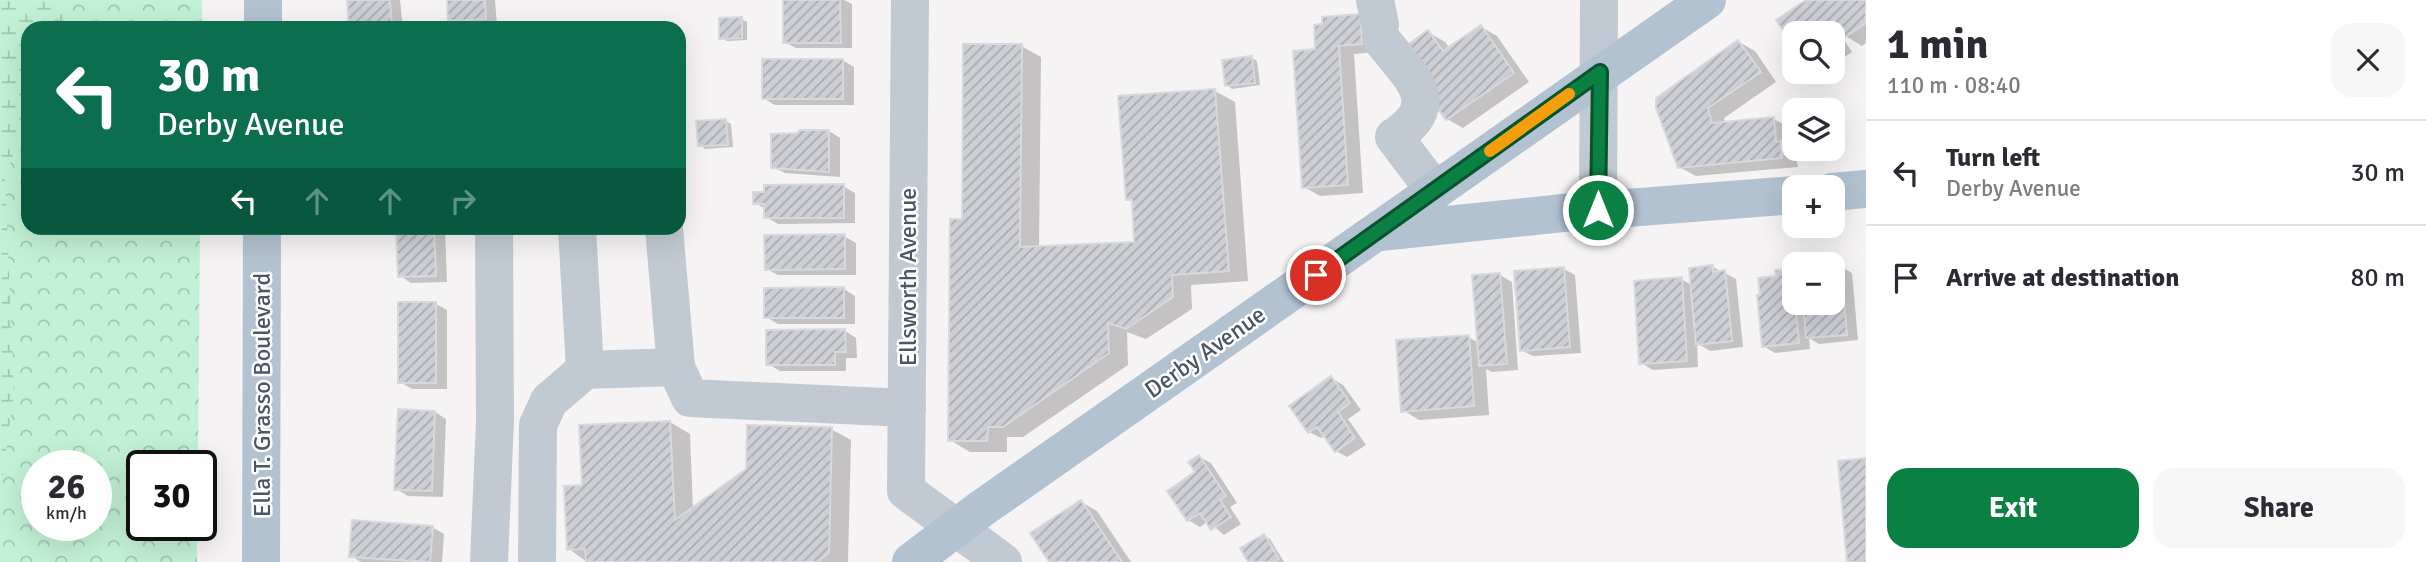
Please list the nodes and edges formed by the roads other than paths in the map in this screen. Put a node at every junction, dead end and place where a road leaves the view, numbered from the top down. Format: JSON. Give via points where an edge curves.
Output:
{"nodes":[{"id":1,"x":263,"y":0,"type":"edge"},
{"id":2,"x":910,"y":0,"type":"edge"},
{"id":3,"x":1598,"y":0,"type":"edge"},
{"id":4,"x":1707,"y":0,"type":"edge"},
{"id":5,"x":263,"y":21,"type":"edge"},
{"id":6,"x":1379,"y":22,"type":"edge"},
{"id":7,"x":1600,"y":72,"type":"junction"},
{"id":8,"x":1866,"y":190,"type":"edge"},
{"id":9,"x":1435,"y":191,"type":"junction"},
{"id":10,"x":1845,"y":191,"type":"edge"},
{"id":11,"x":1782,"y":196,"type":"edge"},
{"id":12,"x":1598,"y":210,"type":"junction"},
{"id":13,"x":1378,"y":232,"type":"junction"},
{"id":14,"x":262,"y":235,"type":"edge"},
{"id":15,"x":494,"y":235,"type":"edge"},
{"id":16,"x":577,"y":235,"type":"edge"},
{"id":17,"x":665,"y":235,"type":"edge"},
{"id":18,"x":676,"y":367,"type":"junction"},
{"id":19,"x":584,"y":370,"type":"junction"},
{"id":20,"x":907,"y":408,"type":"junction"},
{"id":21,"x":495,"y":420,"type":"junction"},
{"id":22,"x":538,"y":425,"type":"junction"},
{"id":23,"x":958,"y":527,"type":"junction"},
{"id":24,"x":261,"y":562,"type":"edge"},
{"id":25,"x":489,"y":562,"type":"edge"},
{"id":26,"x":537,"y":562,"type":"edge"},
{"id":27,"x":911,"y":562,"type":"edge"},
{"id":28,"x":1003,"y":562,"type":"edge"}],
"edges":[{"from":1,"to":5,"type":"main road"},
{"from":2,"to":20,"type":"street","name":"Ellsworth Avenue"},
{"from":3,"to":7,"type":"street"},
{"from":4,"to":7,"type":"main road","name":"Derby Avenue"},
{"from":6,"to":9,"type":"street","via":[[1423,102],[1420,116],[1395,138]]},
{"from":7,"to":9,"type":"main road","name":"Derby Avenue"},
{"from":7,"to":12,"type":"street"},
{"from":8,"to":10,"type":"main road"},
{"from":9,"to":13,"type":"main road","name":"Derby Avenue"},
{"from":11,"to":12,"type":"main road"},
{"from":12,"to":13,"type":"main road"},
{"from":13,"to":23,"type":"main road","name":"Derby Avenue"},
{"from":14,"to":24,"type":"main road","name":"Ella T. Grasso Boulevard"},
{"from":15,"to":21,"type":"street"},
{"from":16,"to":19,"type":"street"},
{"from":17,"to":18,"type":"street"},
{"from":18,"to":19,"type":"street"},
{"from":18,"to":20,"type":"street","via":[[690,398]]},
{"from":19,"to":22,"type":"street","via":[[549,401]]},
{"from":20,"to":23,"type":"street","name":"Ellsworth Avenue","via":[[906,491]]},
{"from":21,"to":22,"type":"street"},
{"from":21,"to":25,"type":"street"},
{"from":22,"to":26,"type":"street"},
{"from":23,"to":27,"type":"main road","name":"Derby Avenue"},
{"from":23,"to":28,"type":"street"}]}
